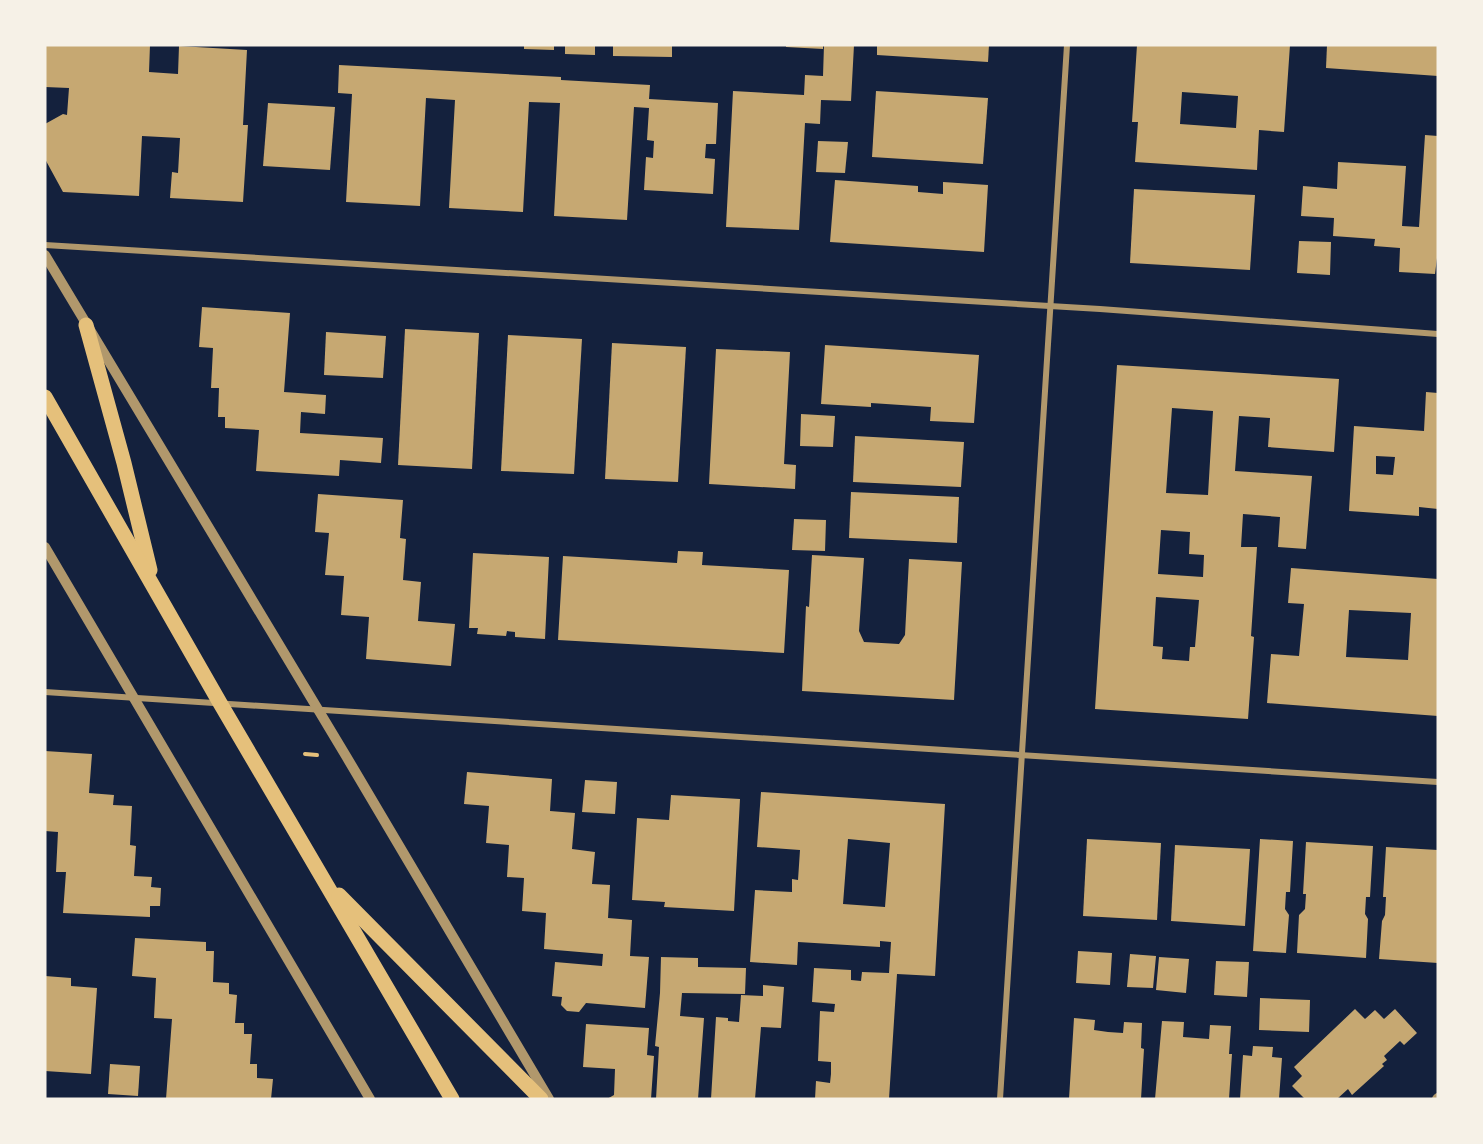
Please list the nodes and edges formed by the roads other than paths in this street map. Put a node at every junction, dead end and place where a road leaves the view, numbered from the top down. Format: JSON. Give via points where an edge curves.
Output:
{"nodes":[{"id":1,"x":1067,"y":45,"type":"edge"},
{"id":2,"x":45,"y":245,"type":"edge"},
{"id":3,"x":45,"y":255,"type":"edge"},
{"id":4,"x":1051,"y":307,"type":"junction"},
{"id":5,"x":86,"y":325,"type":"junction"},
{"id":6,"x":1438,"y":334,"type":"edge"},
{"id":7,"x":45,"y":397,"type":"edge"},
{"id":8,"x":45,"y":548,"type":"edge"},
{"id":9,"x":154,"y":587,"type":"junction"},
{"id":10,"x":45,"y":692,"type":"edge"},
{"id":11,"x":135,"y":698,"type":"junction"},
{"id":12,"x":220,"y":703,"type":"junction"},
{"id":13,"x":318,"y":710,"type":"junction"},
{"id":14,"x":1021,"y":755,"type":"junction"},
{"id":15,"x":1438,"y":782,"type":"edge"},
{"id":16,"x":324,"y":880,"type":"junction"},
{"id":17,"x":370,"y":1099,"type":"edge"},
{"id":18,"x":452,"y":1099,"type":"edge"},
{"id":19,"x":541,"y":1099,"type":"edge"},
{"id":20,"x":549,"y":1099,"type":"edge"},
{"id":21,"x":1000,"y":1099,"type":"edge"}],
"edges":[{"from":1,"to":4,"type":"street"},
{"from":2,"to":4,"type":"street"},
{"from":3,"to":5,"type":"street"},
{"from":4,"to":6,"type":"street"},
{"from":4,"to":14,"type":"street"},
{"from":5,"to":9,"type":"main road"},
{"from":5,"to":13,"type":"street"},
{"from":7,"to":9,"type":"main road"},
{"from":8,"to":11,"type":"street"},
{"from":9,"to":12,"type":"main road"},
{"from":10,"to":11,"type":"street"},
{"from":11,"to":12,"type":"street"},
{"from":11,"to":17,"type":"street"},
{"from":12,"to":13,"type":"street"},
{"from":12,"to":16,"type":"main road"},
{"from":13,"to":14,"type":"street"},
{"from":13,"to":20,"type":"street"},
{"from":14,"to":15,"type":"street"},
{"from":14,"to":21,"type":"street"},
{"from":16,"to":18,"type":"main road"},
{"from":16,"to":19,"type":"main road"}]}
